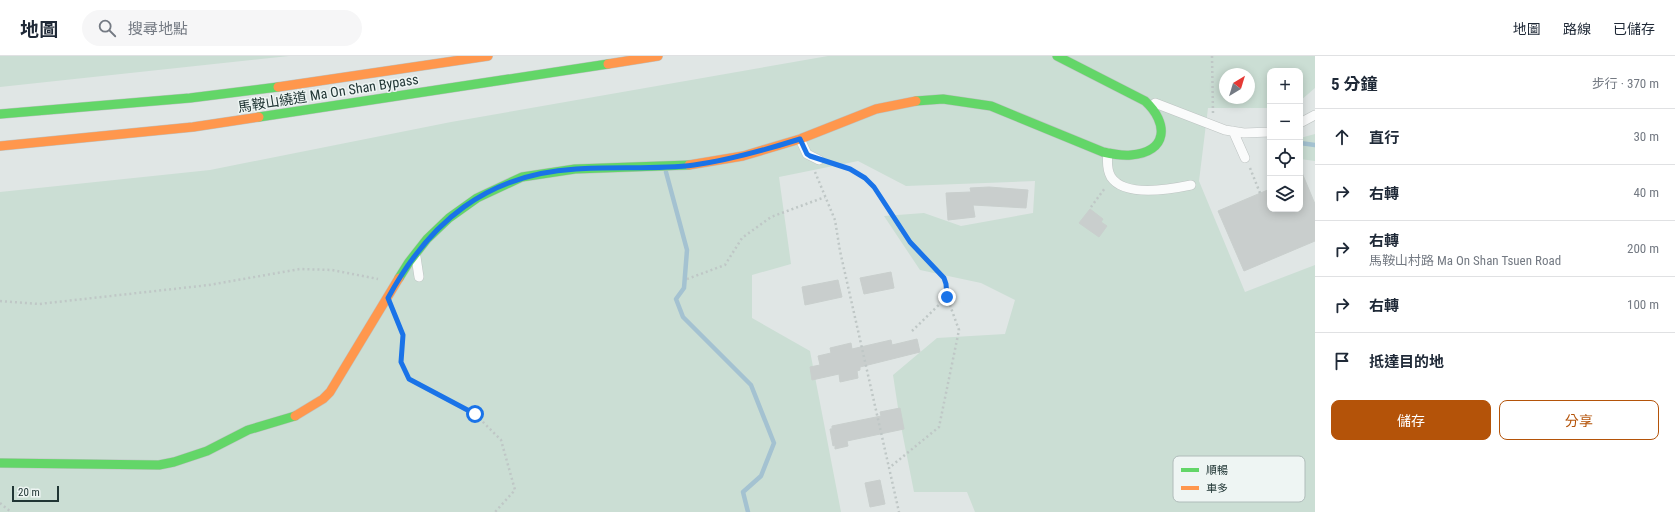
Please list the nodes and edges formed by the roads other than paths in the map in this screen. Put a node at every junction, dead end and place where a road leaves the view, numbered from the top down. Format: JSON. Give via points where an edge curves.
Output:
{"nodes":[{"id":1,"x":488,"y":56,"type":"edge"},
{"id":2,"x":658,"y":56,"type":"edge"},
{"id":3,"x":1057,"y":56,"type":"edge"},
{"id":4,"x":1142,"y":98,"type":"junction"},
{"id":5,"x":0,"y":114,"type":"edge"},
{"id":6,"x":1315,"y":115,"type":"edge"},
{"id":7,"x":1303,"y":121,"type":"edge"},
{"id":8,"x":1233,"y":131,"type":"junction"},
{"id":9,"x":1267,"y":132,"type":"edge"},
{"id":10,"x":800,"y":139,"type":"junction"},
{"id":11,"x":0,"y":146,"type":"edge"},
{"id":12,"x":1108,"y":153,"type":"junction"},
{"id":13,"x":1245,"y":158,"type":"dead end"},
{"id":14,"x":819,"y":160,"type":"road end"},
{"id":15,"x":1192,"y":185,"type":"dead end"},
{"id":16,"x":415,"y":254,"type":"junction"},
{"id":17,"x":419,"y":277,"type":"dead end"},
{"id":18,"x":0,"y":463,"type":"edge"}],
"edges":[{"from":1,"to":5,"type":"street","name":"馬鞍山繞道 Ma On Shan Bypass","via":[[190,98]]},
{"from":2,"to":11,"type":"street","name":"馬鞍山繞道 Ma On Shan Bypass","via":[[193,127]]},
{"from":3,"to":4,"type":"street"},
{"from":4,"to":8,"type":"lane"},
{"from":4,"to":12,"type":"street","via":[[1155,111],[1161,124],[1160,136],[1154,147],[1134,155]]},
{"from":6,"to":7,"type":"lane"},
{"from":8,"to":9,"type":"lane","via":[[1244,134]]},
{"from":8,"to":13,"type":"lane"},
{"from":10,"to":12,"type":"street","via":[[876,109],[943,98],[991,106]]},
{"from":10,"to":14,"type":"lane","via":[[807,154]]},
{"from":10,"to":16,"type":"street","via":[[743,156],[693,165],[575,169],[522,177],[488,192],[458,211]]},
{"from":12,"to":15,"type":"lane","via":[[1110,176],[1122,186],[1157,191]]},
{"from":16,"to":17,"type":"lane"},
{"from":16,"to":18,"type":"street","via":[[330,392],[300,415],[248,430],[208,451],[159,465]]}]}
